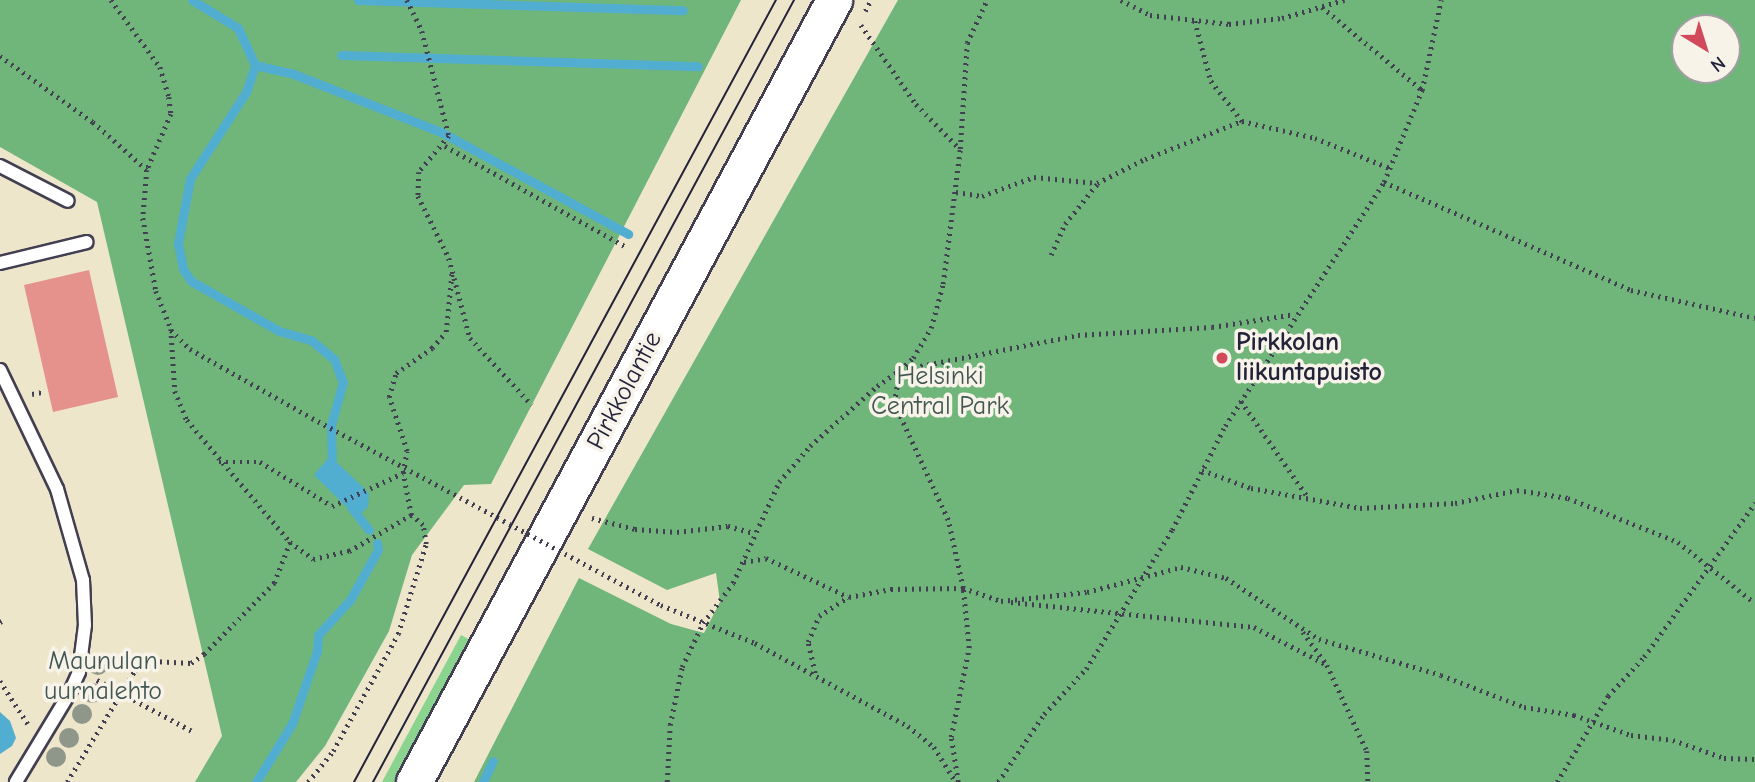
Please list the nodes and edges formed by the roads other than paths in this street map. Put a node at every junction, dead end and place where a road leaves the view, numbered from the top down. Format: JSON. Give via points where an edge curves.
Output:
{"nodes":[{"id":1,"x":834,"y":0,"type":"edge"},
{"id":2,"x":0,"y":166,"type":"edge"},
{"id":3,"x":68,"y":201,"type":"dead end"},
{"id":4,"x":87,"y":242,"type":"dead end"},
{"id":5,"x":0,"y":263,"type":"edge"},
{"id":6,"x":0,"y":370,"type":"edge"},
{"id":7,"x":16,"y":782,"type":"edge"},
{"id":8,"x":414,"y":782,"type":"edge"}],
"edges":[{"from":1,"to":8,"type":"main road","name":"Pirkkolantie"},
{"from":2,"to":3,"type":"lane"},
{"from":4,"to":5,"type":"lane"},
{"from":6,"to":7,"type":"lane","via":[[57,489],[83,580],[85,625],[79,672],[41,746]]}]}
